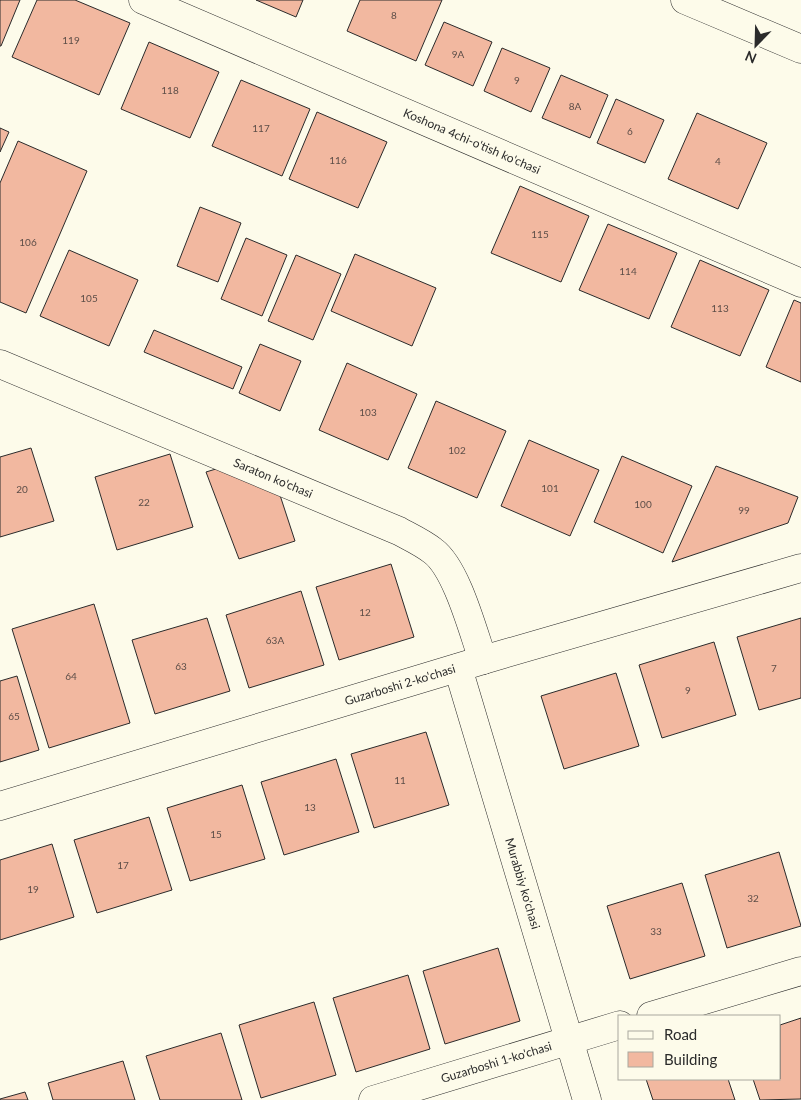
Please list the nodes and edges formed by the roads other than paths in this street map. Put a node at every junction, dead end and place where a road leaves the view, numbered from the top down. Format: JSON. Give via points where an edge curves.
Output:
{"nodes":[{"id":1,"x":143,"y":0,"type":"edge"},
{"id":2,"x":685,"y":0,"type":"edge"},
{"id":3,"x":801,"y":49,"type":"edge"},
{"id":4,"x":801,"y":282,"type":"edge"},
{"id":5,"x":0,"y":364,"type":"edge"},
{"id":6,"x":12,"y":379,"type":"edge"},
{"id":7,"x":801,"y":568,"type":"edge"},
{"id":8,"x":470,"y":664,"type":"junction"},
{"id":9,"x":0,"y":806,"type":"edge"},
{"id":10,"x":801,"y":972,"type":"edge"},
{"id":11,"x":654,"y":1015,"type":"edge"},
{"id":12,"x":618,"y":1027,"type":"edge"},
{"id":13,"x":571,"y":1040,"type":"junction"},
{"id":14,"x":373,"y":1100,"type":"edge"},
{"id":15,"x":587,"y":1100,"type":"edge"}],
"edges":[{"from":1,"to":4,"type":"street","name":"Koshona 4chi-o'tish ko'chasi"},
{"from":2,"to":3,"type":"street"},
{"from":5,"to":6,"type":"street","name":"Saraton ko'chasi"},
{"from":6,"to":8,"type":"street","name":"Saraton ko'chasi","via":[[399,531],[434,551],[456,585]]},
{"from":7,"to":8,"type":"street","name":"Guzarboshi 2-ko'chasi"},
{"from":8,"to":9,"type":"street","name":"Guzarboshi 2-ko'chasi"},
{"from":8,"to":13,"type":"street","name":"Murabbiy ko'chasi"},
{"from":10,"to":11,"type":"street"},
{"from":12,"to":13,"type":"street","name":"Guzarboshi 1-ko'chasi"},
{"from":13,"to":14,"type":"street","name":"Guzarboshi 1-ko'chasi"},
{"from":13,"to":15,"type":"street","name":"Murabbiy ko'chasi"}]}
